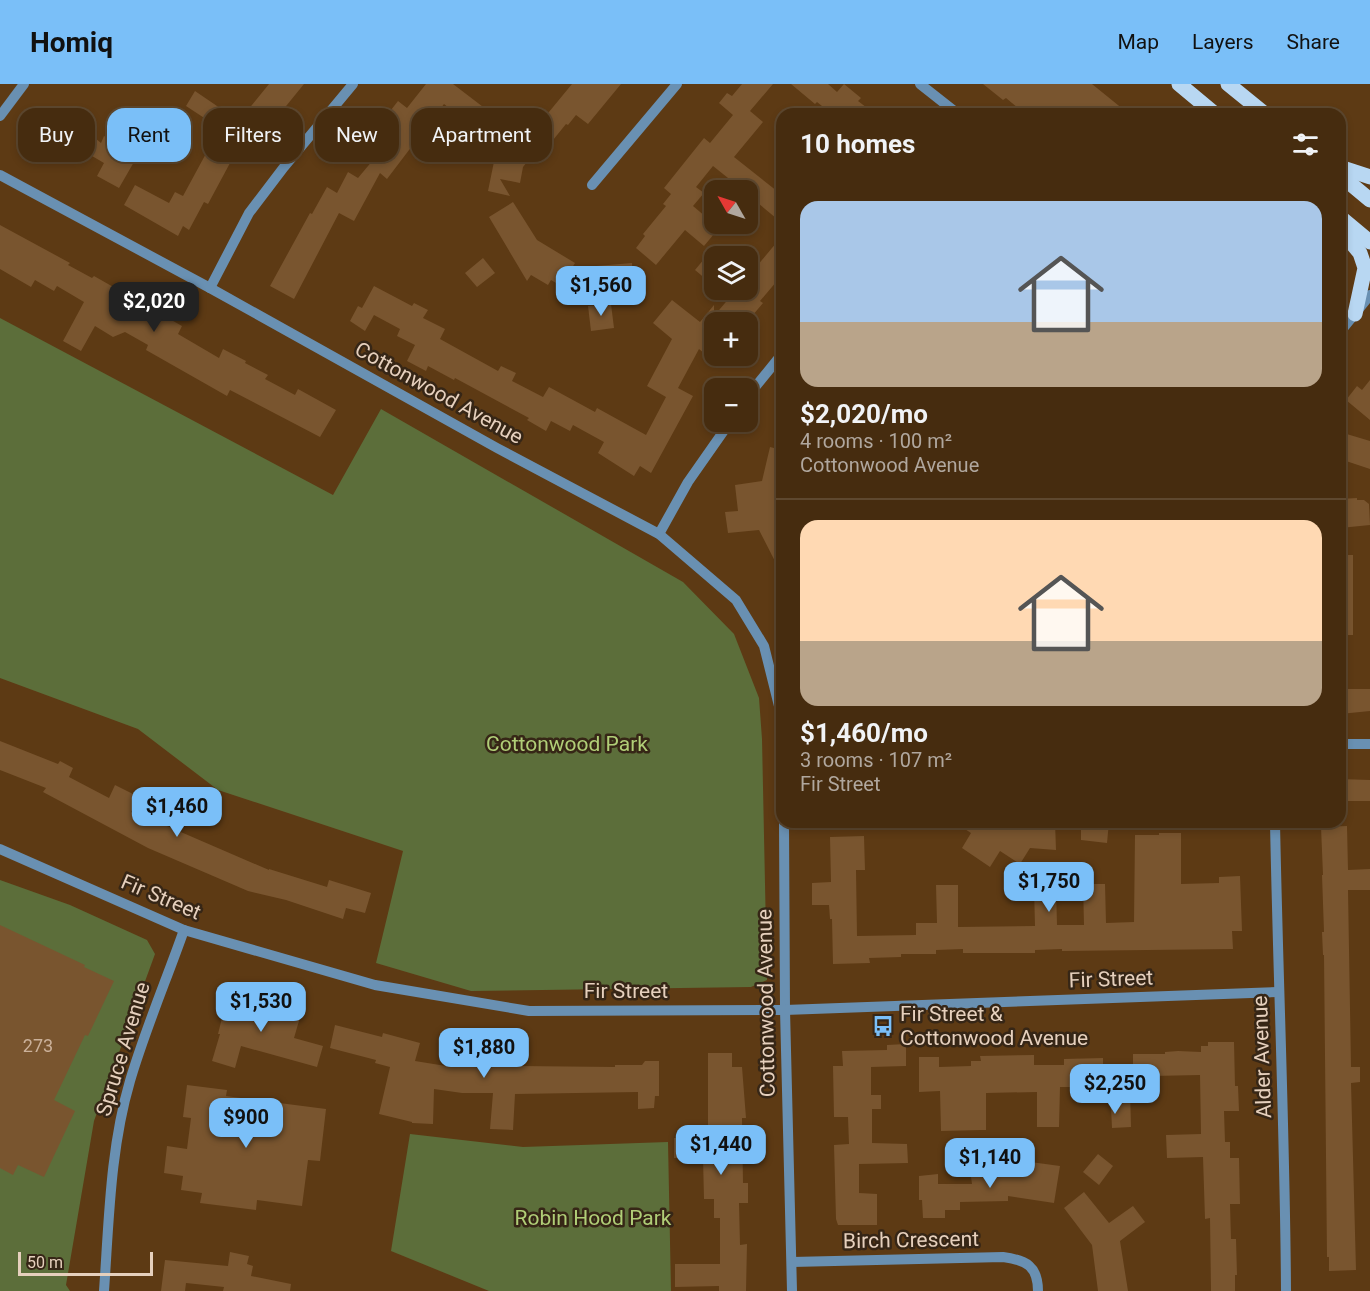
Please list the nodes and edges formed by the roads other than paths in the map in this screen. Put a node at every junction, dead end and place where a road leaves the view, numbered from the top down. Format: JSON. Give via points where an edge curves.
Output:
{"nodes":[{"id":1,"x":24,"y":84,"type":"edge"},
{"id":2,"x":353,"y":84,"type":"edge"},
{"id":3,"x":677,"y":84,"type":"edge"},
{"id":4,"x":920,"y":84,"type":"edge"},
{"id":5,"x":1179,"y":84,"type":"edge"},
{"id":6,"x":1228,"y":84,"type":"edge"},
{"id":7,"x":950,"y":108,"type":"edge"},
{"id":8,"x":1208,"y":108,"type":"edge"},
{"id":9,"x":1258,"y":108,"type":"edge"},
{"id":10,"x":0,"y":116,"type":"edge"},
{"id":11,"x":1346,"y":169,"type":"edge"},
{"id":12,"x":0,"y":176,"type":"edge"},
{"id":13,"x":1370,"y":177,"type":"edge"},
{"id":14,"x":1346,"y":180,"type":"edge"},
{"id":15,"x":592,"y":185,"type":"dead end"},
{"id":16,"x":1370,"y":200,"type":"edge"},
{"id":17,"x":1346,"y":222,"type":"edge"},
{"id":18,"x":1346,"y":236,"type":"edge"},
{"id":19,"x":1370,"y":242,"type":"edge"},
{"id":20,"x":210,"y":288,"type":"junction"},
{"id":21,"x":1370,"y":294,"type":"edge"},
{"id":22,"x":1370,"y":307,"type":"edge"},
{"id":23,"x":1355,"y":314,"type":"junction"},
{"id":24,"x":1346,"y":325,"type":"edge"},
{"id":25,"x":776,"y":361,"type":"edge"},
{"id":26,"x":758,"y":383,"type":"edge"},
{"id":27,"x":723,"y":432,"type":"edge"},
{"id":28,"x":659,"y":534,"type":"junction"},
{"id":29,"x":776,"y":694,"type":"edge"},
{"id":30,"x":1346,"y":744,"type":"edge"},
{"id":31,"x":1370,"y":744,"type":"edge"},
{"id":32,"x":784,"y":828,"type":"edge"},
{"id":33,"x":1275,"y":828,"type":"edge"},
{"id":34,"x":0,"y":849,"type":"edge"},
{"id":35,"x":184,"y":930,"type":"junction"},
{"id":36,"x":1278,"y":992,"type":"junction"},
{"id":37,"x":785,"y":1010,"type":"junction"},
{"id":38,"x":792,"y":1262,"type":"junction"},
{"id":39,"x":104,"y":1291,"type":"edge"},
{"id":40,"x":792,"y":1291,"type":"edge"},
{"id":41,"x":1038,"y":1291,"type":"edge"},
{"id":42,"x":1286,"y":1291,"type":"edge"}],
"edges":[{"from":1,"to":10,"type":"street"},
{"from":2,"to":20,"type":"street","via":[[249,213]]},
{"from":3,"to":15,"type":"street"},
{"from":4,"to":7,"type":"street"},
{"from":5,"to":8,"type":"main road"},
{"from":6,"to":9,"type":"main road"},
{"from":11,"to":13,"type":"main road"},
{"from":12,"to":20,"type":"street","name":"Cottonwood Avenue"},
{"from":14,"to":16,"type":"main road"},
{"from":17,"to":19,"type":"main road"},
{"from":18,"to":23,"type":"main road","via":[[1360,253],[1365,268]]},
{"from":20,"to":28,"type":"street","name":"Cottonwood Avenue"},
{"from":21,"to":23,"type":"street"},
{"from":22,"to":23,"type":"main road"},
{"from":23,"to":24,"type":"street"},
{"from":25,"to":26,"type":"street"},
{"from":27,"to":28,"type":"street","via":[[688,482]]},
{"from":28,"to":29,"type":"street","name":"Cottonwood Avenue","via":[[736,600],[764,646]]},
{"from":30,"to":31,"type":"street"},
{"from":32,"to":37,"type":"street","name":"Cottonwood Avenue"},
{"from":33,"to":36,"type":"street","name":"Alder Avenue"},
{"from":34,"to":35,"type":"street","name":"Fir Street"},
{"from":35,"to":37,"type":"street","name":"Fir Street","via":[[375,985],[529,1011]]},
{"from":35,"to":39,"type":"street","name":"Spruce Avenue","via":[[157,998],[121,1117],[112,1178]]},
{"from":36,"to":37,"type":"street","name":"Fir Street"},
{"from":36,"to":42,"type":"street","name":"Alder Avenue"},
{"from":37,"to":38,"type":"street","name":"Cottonwood Avenue"},
{"from":38,"to":40,"type":"street","name":"Cottonwood Avenue"},
{"from":38,"to":41,"type":"street","name":"Birch Crescent","via":[[1003,1257],[1029,1264]]}]}
